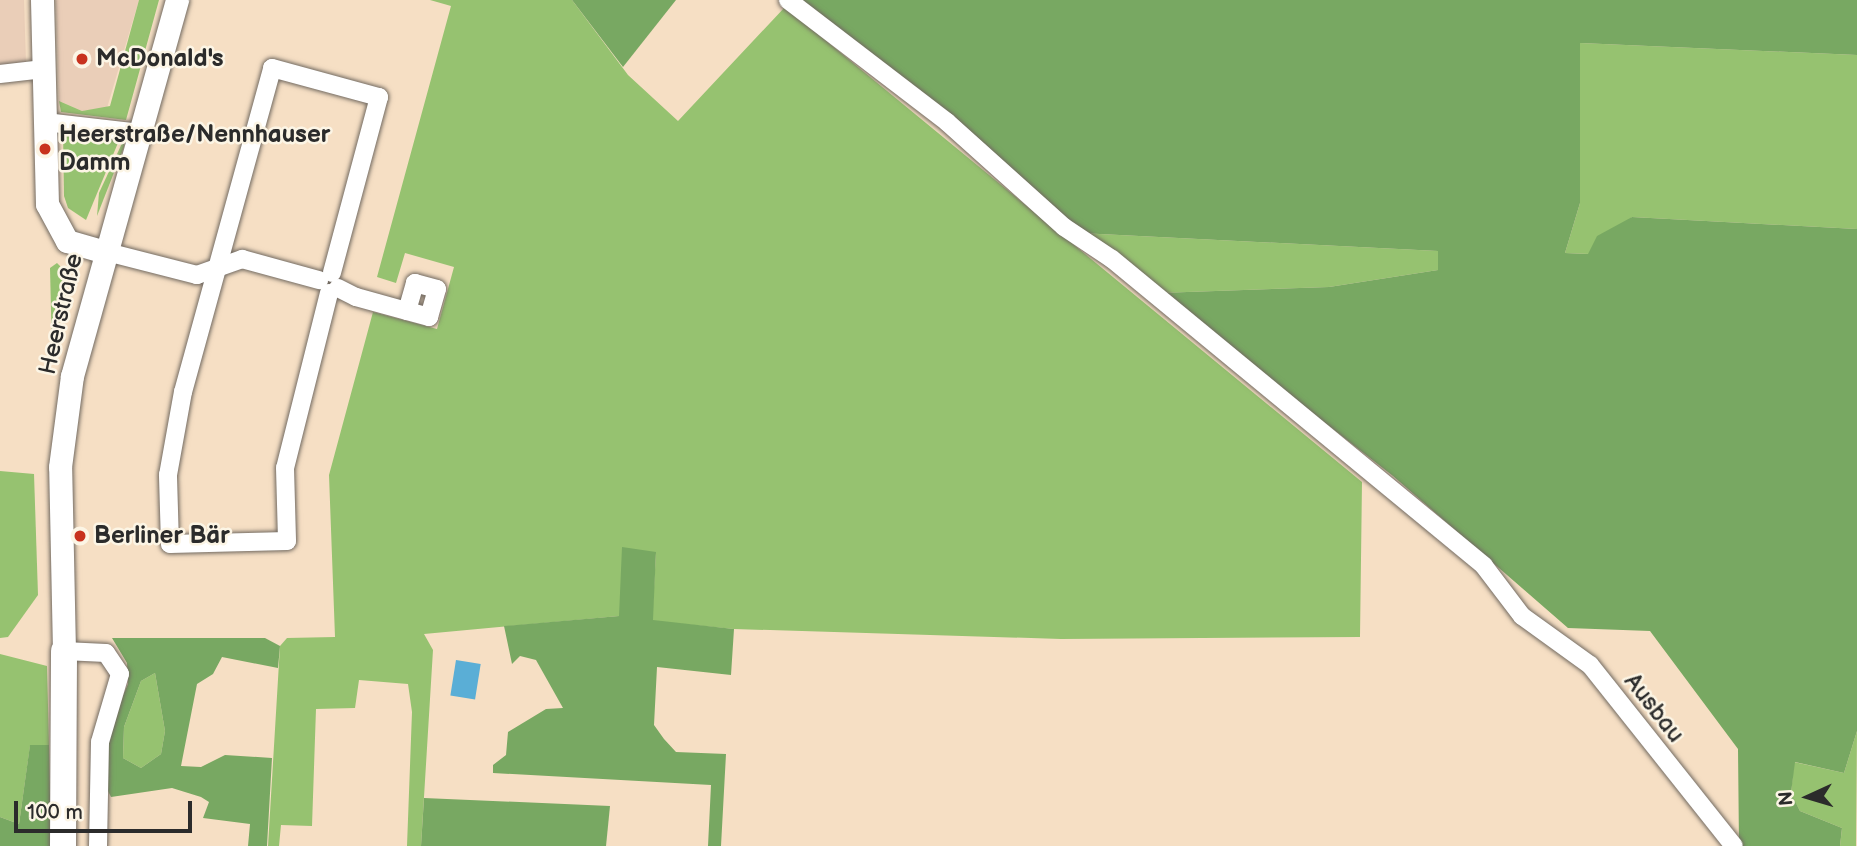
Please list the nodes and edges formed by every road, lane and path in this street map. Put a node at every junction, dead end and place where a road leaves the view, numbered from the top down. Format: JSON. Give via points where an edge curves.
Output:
{"nodes":[{"id":1,"x":42,"y":0,"type":"edge"},
{"id":2,"x":177,"y":0,"type":"edge"},
{"id":3,"x":788,"y":0,"type":"edge"},
{"id":4,"x":44,"y":69,"type":"junction"},
{"id":5,"x":0,"y":74,"type":"edge"},
{"id":6,"x":45,"y":122,"type":"junction"},
{"id":7,"x":140,"y":133,"type":"junction"},
{"id":8,"x":103,"y":251,"type":"junction"},
{"id":9,"x":217,"y":271,"type":"junction"},
{"id":10,"x":330,"y":283,"type":"junction"},
{"id":11,"x":407,"y":311,"type":"dead end"},
{"id":12,"x":64,"y":651,"type":"junction"},
{"id":13,"x":67,"y":787,"type":"junction"},
{"id":14,"x":63,"y":846,"type":"edge"},
{"id":15,"x":75,"y":846,"type":"edge"},
{"id":16,"x":98,"y":846,"type":"edge"},
{"id":17,"x":1734,"y":846,"type":"edge"}],
"edges":[{"from":1,"to":4,"type":"main road"},
{"from":2,"to":7,"type":"main road","name":"Heerstraße"},
{"from":3,"to":17,"type":"street","name":"Ausbau","via":[[1388,482],[1484,566],[1522,617],[1590,665]]},
{"from":4,"to":5,"type":"street"},
{"from":4,"to":6,"type":"main road"},
{"from":6,"to":7,"type":"street"},
{"from":6,"to":8,"type":"main road","via":[[53,223],[67,241]]},
{"from":7,"to":8,"type":"main road","name":"Heerstraße"},
{"from":8,"to":9,"type":"street","via":[[197,275]]},
{"from":8,"to":12,"type":"main road","name":"Heerstraße","via":[[62,445]]},
{"from":9,"to":10,"type":"street","via":[[242,259]]},
{"from":9,"to":10,"type":"street","via":[[272,68],[379,97]]},
{"from":9,"to":10,"type":"street","via":[[167,475],[170,544],[287,541],[285,468]]},
{"from":10,"to":11,"type":"street"},
{"from":12,"to":13,"type":"highway"},
{"from":12,"to":16,"type":"street","via":[[106,653],[120,674],[100,742]]},
{"from":13,"to":14,"type":"highway"},
{"from":13,"to":15,"type":"highway"}]}
